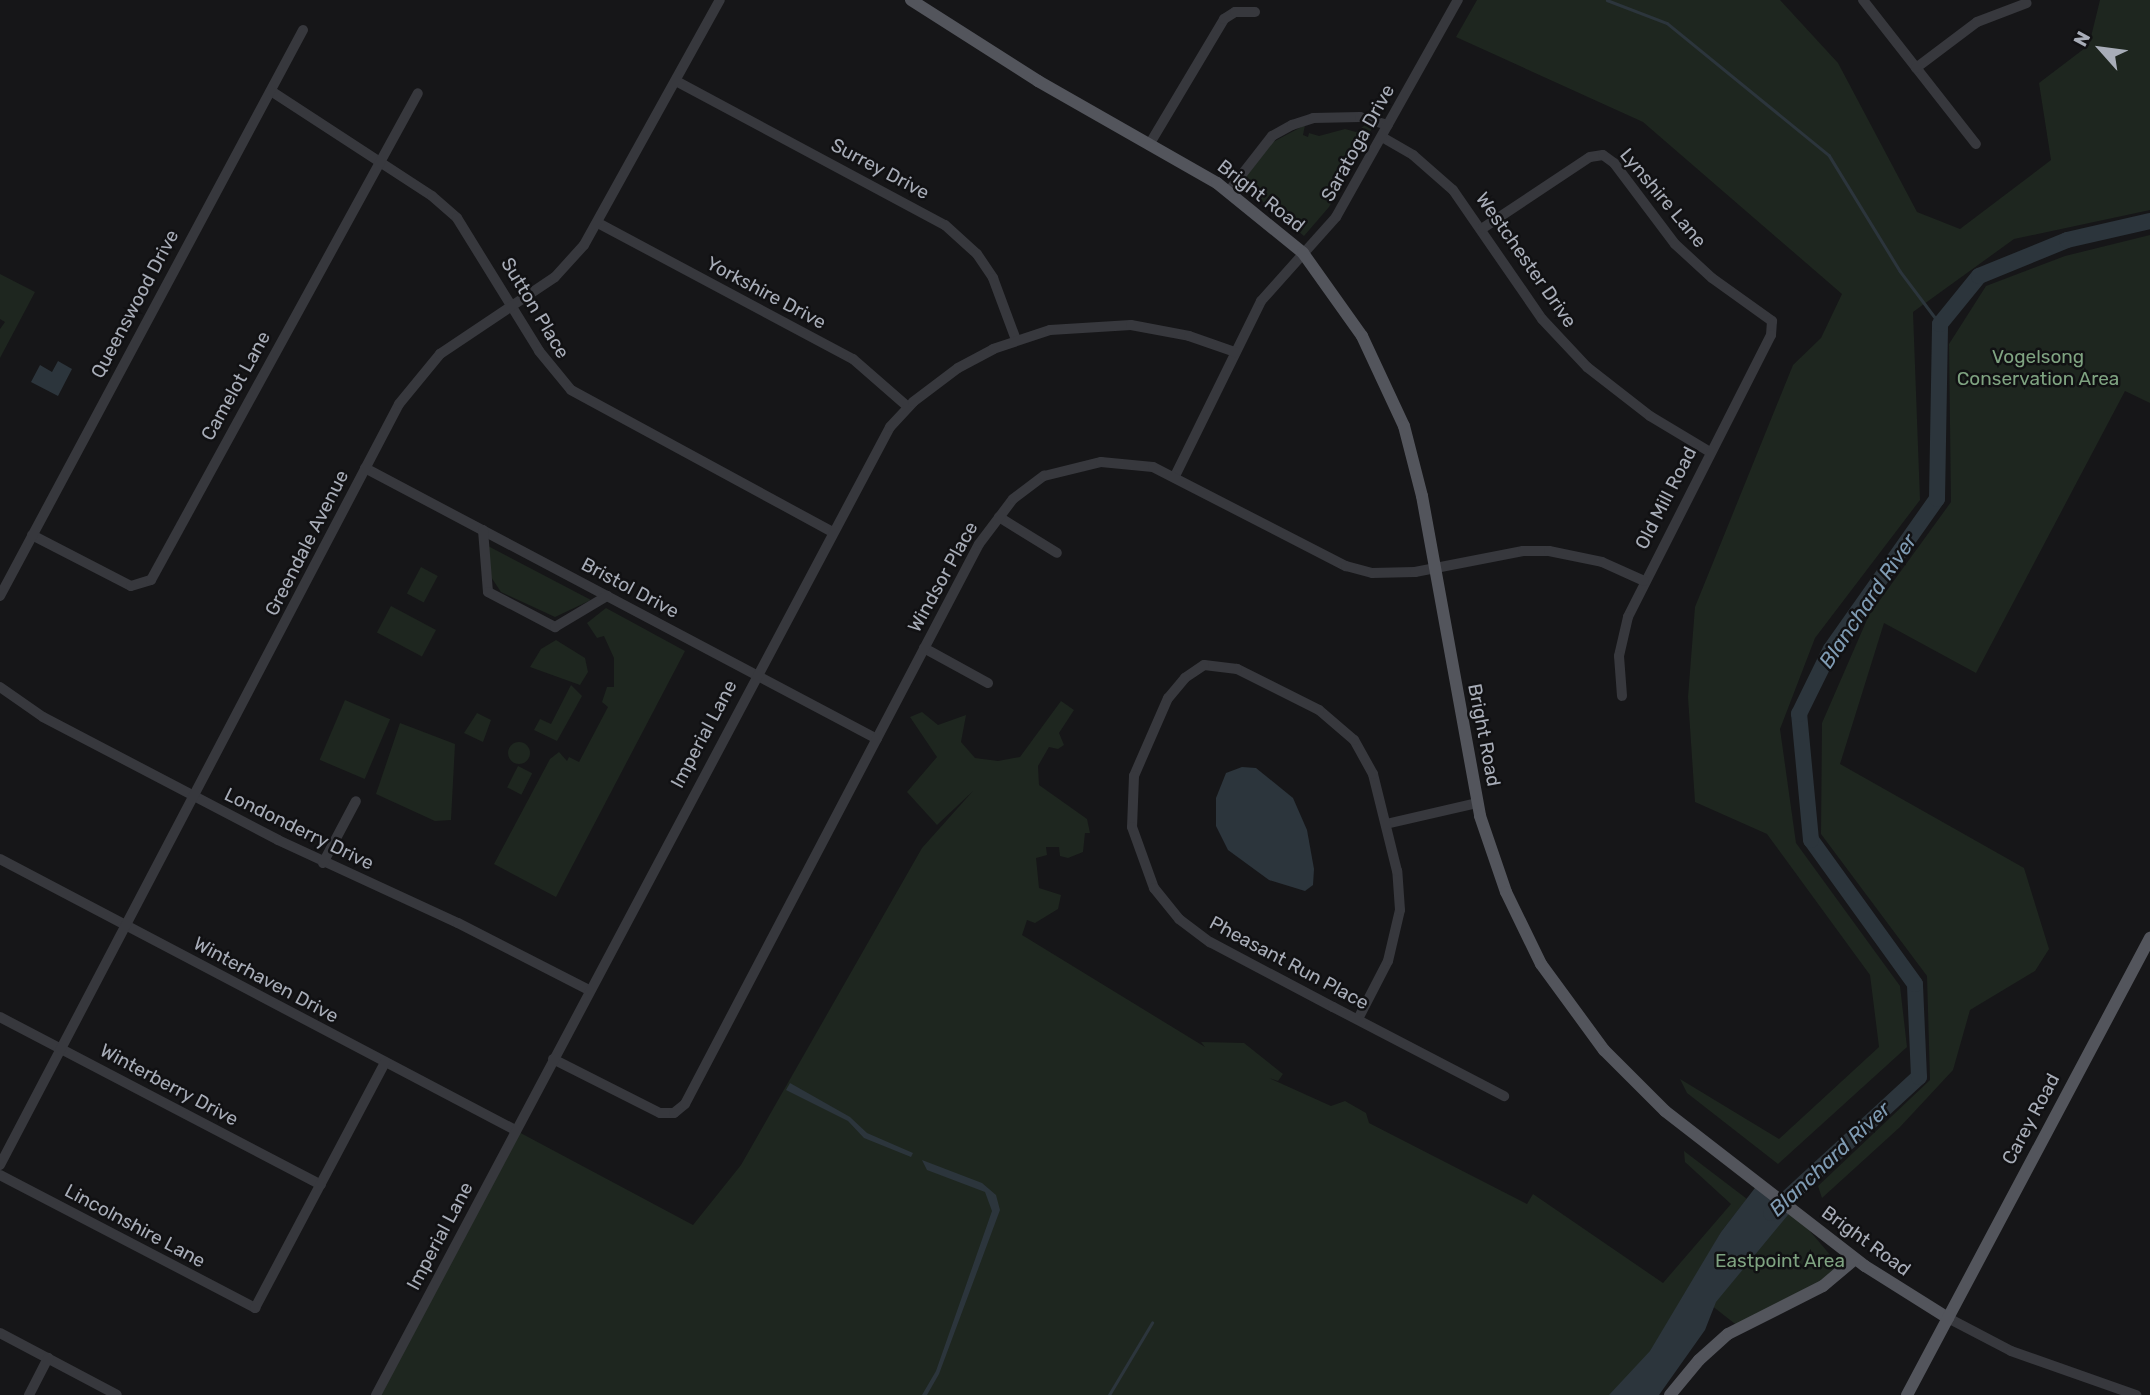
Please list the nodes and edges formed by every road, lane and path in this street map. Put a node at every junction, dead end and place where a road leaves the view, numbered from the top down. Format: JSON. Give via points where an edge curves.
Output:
{"nodes":[{"id":1,"x":720,"y":0,"type":"edge"},
{"id":2,"x":911,"y":0,"type":"edge"},
{"id":3,"x":1458,"y":0,"type":"edge"},
{"id":4,"x":1863,"y":0,"type":"edge"},
{"id":5,"x":2027,"y":3,"type":"dead end"},
{"id":6,"x":1255,"y":12,"type":"dead end"},
{"id":7,"x":303,"y":30,"type":"dead end"},
{"id":8,"x":1916,"y":68,"type":"junction"},
{"id":9,"x":676,"y":80,"type":"junction"},
{"id":10,"x":271,"y":91,"type":"junction"},
{"id":11,"x":418,"y":93,"type":"dead end"},
{"id":12,"x":1388,"y":125,"type":"junction"},
{"id":13,"x":1382,"y":137,"type":"junction"},
{"id":14,"x":1976,"y":144,"type":"dead end"},
{"id":15,"x":1150,"y":145,"type":"junction"},
{"id":16,"x":378,"y":161,"type":"junction"},
{"id":17,"x":1229,"y":191,"type":"junction"},
{"id":18,"x":598,"y":223,"type":"junction"},
{"id":19,"x":1483,"y":228,"type":"junction"},
{"id":20,"x":1303,"y":253,"type":"junction"},
{"id":21,"x":511,"y":305,"type":"junction"},
{"id":22,"x":1773,"y":325,"type":"joint"},
{"id":23,"x":1016,"y":340,"type":"junction"},
{"id":24,"x":1235,"y":352,"type":"junction"},
{"id":25,"x":908,"y":407,"type":"junction"},
{"id":26,"x":1710,"y":452,"type":"junction"},
{"id":27,"x":365,"y":468,"type":"junction"},
{"id":28,"x":1175,"y":476,"type":"junction"},
{"id":29,"x":999,"y":517,"type":"junction"},
{"id":30,"x":483,"y":530,"type":"junction"},
{"id":31,"x":831,"y":531,"type":"junction"},
{"id":32,"x":32,"y":535,"type":"junction"},
{"id":33,"x":1058,"y":553,"type":"dead end"},
{"id":34,"x":1434,"y":568,"type":"junction"},
{"id":35,"x":1644,"y":581,"type":"junction"},
{"id":36,"x":0,"y":596,"type":"edge"},
{"id":37,"x":607,"y":596,"type":"junction"},
{"id":38,"x":924,"y":648,"type":"junction"},
{"id":39,"x":756,"y":674,"type":"junction"},
{"id":40,"x":988,"y":683,"type":"dead end"},
{"id":41,"x":0,"y":687,"type":"edge"},
{"id":42,"x":1622,"y":696,"type":"dead end"},
{"id":43,"x":877,"y":739,"type":"junction"},
{"id":44,"x":194,"y":797,"type":"junction"},
{"id":45,"x":356,"y":801,"type":"dead end"},
{"id":46,"x":1477,"y":803,"type":"junction"},
{"id":47,"x":1386,"y":824,"type":"junction"},
{"id":48,"x":0,"y":859,"type":"edge"},
{"id":49,"x":323,"y":863,"type":"junction"},
{"id":50,"x":127,"y":926,"type":"junction"},
{"id":51,"x":2150,"y":938,"type":"edge"},
{"id":52,"x":589,"y":990,"type":"junction"},
{"id":53,"x":0,"y":1017,"type":"edge"},
{"id":54,"x":1357,"y":1019,"type":"junction"},
{"id":55,"x":61,"y":1049,"type":"junction"},
{"id":56,"x":553,"y":1059,"type":"junction"},
{"id":57,"x":386,"y":1062,"type":"junction"},
{"id":58,"x":1504,"y":1096,"type":"dead end"},
{"id":59,"x":515,"y":1130,"type":"junction"},
{"id":60,"x":0,"y":1165,"type":"edge"},
{"id":61,"x":0,"y":1175,"type":"edge"},
{"id":62,"x":321,"y":1185,"type":"junction"},
{"id":63,"x":1855,"y":1259,"type":"junction"},
{"id":64,"x":1948,"y":1318,"type":"junction"},
{"id":65,"x":0,"y":1333,"type":"edge"},
{"id":66,"x":48,"y":1358,"type":"junction"},
{"id":67,"x":29,"y":1395,"type":"edge"},
{"id":68,"x":117,"y":1395,"type":"edge"},
{"id":69,"x":376,"y":1395,"type":"edge"},
{"id":70,"x":1670,"y":1395,"type":"edge"},
{"id":71,"x":1907,"y":1395,"type":"edge"},
{"id":72,"x":2136,"y":1395,"type":"edge"}],
"edges":[{"from":1,"to":9,"type":"street","name":"Greendale Avenue"},
{"from":2,"to":15,"type":"main road","name":"Bright Road"},
{"from":3,"to":12,"type":"street","name":"Saratoga Drive"},
{"from":4,"to":8,"type":"street"},
{"from":5,"to":8,"type":"street","via":[[1977,22]]},
{"from":6,"to":15,"type":"street","via":[[1235,12],[1215,29]]},
{"from":7,"to":10,"type":"street","name":"Queenswood Drive"},
{"from":8,"to":14,"type":"street"},
{"from":9,"to":18,"type":"street","name":"Greendale Avenue"},
{"from":9,"to":23,"type":"street","name":"Surrey Drive","via":[[945,225],[977,254],[993,278]]},
{"from":10,"to":16,"type":"street","name":"Sutton Place"},
{"from":10,"to":32,"type":"street","name":"Queenswood Drive"},
{"from":11,"to":16,"type":"street","name":"Camelot Lane"},
{"from":12,"to":13,"type":"street","name":"Saratoga Drive"},
{"from":12,"to":17,"type":"street","via":[[1360,117],[1313,118],[1292,125],[1272,136]]},
{"from":13,"to":19,"type":"street","name":"Westchester Drive","via":[[1444,180]]},
{"from":13,"to":20,"type":"street","name":"Saratoga Drive","via":[[1336,217]]},
{"from":15,"to":17,"type":"main road","name":"Bright Road"},
{"from":16,"to":21,"type":"street","name":"Sutton Place","via":[[457,218]]},
{"from":16,"to":32,"type":"street","name":"Camelot Lane","via":[[151,580],[131,586]]},
{"from":17,"to":20,"type":"main road","name":"Bright Road"},
{"from":18,"to":21,"type":"street","name":"Greendale Avenue","via":[[565,268]]},
{"from":18,"to":25,"type":"street","name":"Yorkshire Drive","via":[[853,359]]},
{"from":19,"to":22,"type":"street","name":"Lynshire Lane","via":[[1590,156],[1603,155],[1614,163],[1675,244]]},
{"from":19,"to":26,"type":"street","name":"Westchester Drive","via":[[1563,344],[1628,401]]},
{"from":20,"to":24,"type":"street","name":"Saratoga Drive","via":[[1268,290]]},
{"from":20,"to":34,"type":"main road","name":"Bright Road","via":[[1362,336],[1395,401],[1415,464]]},
{"from":21,"to":27,"type":"street","name":"Greendale Avenue","via":[[470,330],[426,368],[399,404]]},
{"from":21,"to":31,"type":"street","name":"Sutton Place","via":[[539,351],[571,390]]},
{"from":22,"to":26,"type":"street","name":"Old Mill Road"},
{"from":23,"to":24,"type":"street","name":"Imperial Lane","via":[[1068,327],[1131,325],[1189,336]]},
{"from":23,"to":25,"type":"street","name":"Imperial Lane","via":[[958,369]]},
{"from":24,"to":28,"type":"street","name":"Saratoga Drive"},
{"from":25,"to":31,"type":"street","name":"Imperial Lane","via":[[873,452]]},
{"from":26,"to":35,"type":"street","name":"Old Mill Road"},
{"from":27,"to":30,"type":"street","name":"Bristol Drive"},
{"from":27,"to":44,"type":"street","name":"Greendale Avenue"},
{"from":28,"to":29,"type":"street","name":"Windsor Place","via":[[1127,462],[1075,466],[1033,482]]},
{"from":28,"to":34,"type":"street","name":"Windsor Place","via":[[1346,566],[1391,574]]},
{"from":29,"to":33,"type":"street"},
{"from":29,"to":38,"type":"street","name":"Windsor Place"},
{"from":30,"to":37,"type":"street","name":"Bristol Drive"},
{"from":30,"to":37,"type":"street","via":[[488,592],[555,627]]},
{"from":31,"to":39,"type":"street","name":"Imperial Lane"},
{"from":32,"to":36,"type":"street","name":"Queenswood Drive"},
{"from":34,"to":35,"type":"street","name":"Windsor Place","via":[[1523,551],[1549,551],[1602,562]]},
{"from":34,"to":46,"type":"main road","name":"Bright Road"},
{"from":35,"to":42,"type":"street","name":"Old Mill Road","via":[[1621,643]]},
{"from":37,"to":39,"type":"street","name":"Bristol Drive"},
{"from":38,"to":40,"type":"street"},
{"from":38,"to":43,"type":"street","name":"Windsor Place"},
{"from":39,"to":43,"type":"street","name":"Bristol Drive"},
{"from":39,"to":52,"type":"street","name":"Imperial Lane"},
{"from":41,"to":44,"type":"street","name":"Londonderry Drive","via":[[43,717]]},
{"from":43,"to":56,"type":"street","name":"Windsor Place","via":[[680,1109],[660,1113]]},
{"from":44,"to":49,"type":"street","name":"Londonderry Drive"},
{"from":44,"to":50,"type":"street","name":"Greendale Avenue"},
{"from":45,"to":49,"type":"street"},
{"from":46,"to":47,"type":"street"},
{"from":46,"to":63,"type":"main road","name":"Bright Road","via":[[1517,917],[1570,1009],[1641,1088]]},
{"from":47,"to":54,"type":"street","name":"Pheasant Run Place","via":[[1399,884],[1399,923],[1388,961]]},
{"from":47,"to":54,"type":"street","name":"Pheasant Run Place","via":[[1373,774],[1349,735],[1319,710],[1223,665],[1204,665],[1176,687],[1147,738],[1134,776],[1131,814],[1138,853],[1170,909],[1210,942]]},
{"from":48,"to":50,"type":"street","name":"Winterhaven Drive"},
{"from":49,"to":52,"type":"street","name":"Londonderry Drive","via":[[458,923]]},
{"from":50,"to":55,"type":"street","name":"Greendale Avenue"},
{"from":50,"to":57,"type":"street","name":"Winterhaven Drive"},
{"from":51,"to":64,"type":"main road","name":"Carey Road"},
{"from":52,"to":56,"type":"street","name":"Imperial Lane"},
{"from":53,"to":55,"type":"street","name":"Winterberry Drive"},
{"from":54,"to":58,"type":"street","name":"Pheasant Run Place"},
{"from":55,"to":60,"type":"street","name":"Greendale Avenue"},
{"from":55,"to":62,"type":"street","name":"Winterberry Drive"},
{"from":56,"to":59,"type":"street","name":"Imperial Lane"},
{"from":57,"to":59,"type":"street","name":"Winterhaven Drive"},
{"from":57,"to":62,"type":"street"},
{"from":59,"to":69,"type":"street","name":"Imperial Lane"},
{"from":61,"to":62,"type":"street","name":"Lincolnshire Lane","via":[[255,1308]]},
{"from":63,"to":64,"type":"main road","name":"Bright Road"},
{"from":63,"to":70,"type":"main road","via":[[1823,1286],[1717,1341]]},
{"from":64,"to":71,"type":"main road","name":"Carey Road"},
{"from":64,"to":72,"type":"street","name":"Bright Road","via":[[2011,1352]]},
{"from":65,"to":66,"type":"street"},
{"from":66,"to":67,"type":"street"},
{"from":66,"to":68,"type":"street"}]}
